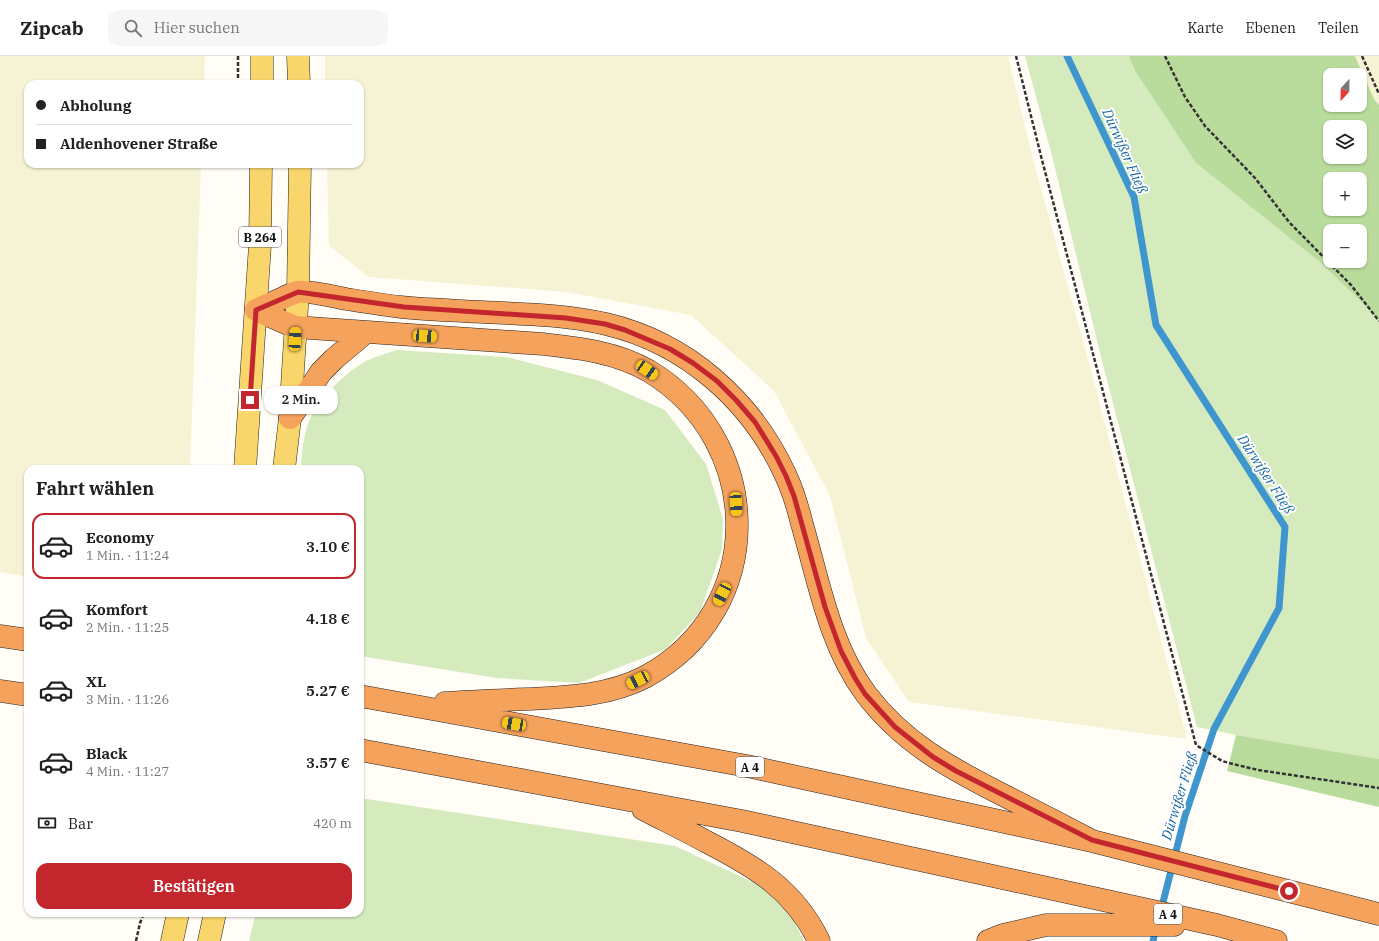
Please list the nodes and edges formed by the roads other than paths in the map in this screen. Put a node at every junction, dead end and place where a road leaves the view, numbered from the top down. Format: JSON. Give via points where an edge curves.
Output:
{"nodes":[{"id":1,"x":262,"y":56,"type":"edge"},
{"id":2,"x":298,"y":56,"type":"edge"},
{"id":3,"x":262,"y":80,"type":"edge"},
{"id":4,"x":299,"y":80,"type":"edge"},
{"id":5,"x":261,"y":168,"type":"edge"},
{"id":6,"x":300,"y":168,"type":"edge"},
{"id":7,"x":298,"y":292,"type":"junction"},
{"id":8,"x":256,"y":310,"type":"junction"},
{"id":9,"x":296,"y":327,"type":"junction"},
{"id":10,"x":366,"y":332,"type":"junction"},
{"id":11,"x":290,"y":418,"type":"junction"},
{"id":12,"x":245,"y":465,"type":"edge"},
{"id":13,"x":284,"y":465,"type":"edge"},
{"id":14,"x":0,"y":636,"type":"edge"},
{"id":15,"x":24,"y":639,"type":"edge"},
{"id":16,"x":0,"y":691,"type":"edge"},
{"id":17,"x":24,"y":694,"type":"edge"},
{"id":18,"x":364,"y":697,"type":"edge"},
{"id":19,"x":406,"y":704,"type":"junction"},
{"id":20,"x":364,"y":751,"type":"edge"},
{"id":21,"x":621,"y":797,"type":"junction"},
{"id":22,"x":1092,"y":840,"type":"junction"},
{"id":23,"x":1379,"y":914,"type":"edge"},
{"id":24,"x":177,"y":917,"type":"edge"},
{"id":25,"x":214,"y":917,"type":"edge"},
{"id":26,"x":1217,"y":925,"type":"junction"},
{"id":27,"x":172,"y":941,"type":"edge"},
{"id":28,"x":209,"y":941,"type":"edge"},
{"id":29,"x":819,"y":941,"type":"edge"},
{"id":30,"x":988,"y":941,"type":"edge"},
{"id":31,"x":1276,"y":941,"type":"edge"}],
"edges":[{"from":1,"to":3,"type":"main road"},
{"from":2,"to":4,"type":"main road"},
{"from":5,"to":8,"type":"main road","number":"B 264"},
{"from":6,"to":7,"type":"main road","number":"B 264"},
{"from":7,"to":8,"type":"highway"},
{"from":7,"to":9,"type":"main road","number":"B 264"},
{"from":7,"to":22,"type":"highway","via":[[404,307],[566,318],[605,324],[645,337],[693,363],[717,381],[736,400],[755,422],[776,456],[794,496],[838,644],[855,678],[879,710],[901,732],[933,757]]},
{"from":8,"to":9,"type":"highway"},
{"from":8,"to":12,"type":"main road","number":"B 264"},
{"from":9,"to":10,"type":"highway"},
{"from":9,"to":11,"type":"main road","number":"B 264"},
{"from":10,"to":11,"type":"highway","via":[[321,372]]},
{"from":10,"to":19,"type":"highway","via":[[578,348],[603,352],[647,370],[677,391],[711,432],[723,453],[736,504],[735,552],[727,580],[714,610],[686,646],[646,676],[609,691],[570,697]]},
{"from":11,"to":13,"type":"main road","number":"B 264"},
{"from":14,"to":15,"type":"highway"},
{"from":16,"to":17,"type":"highway"},
{"from":18,"to":19,"type":"highway","number":"A 4"},
{"from":19,"to":22,"type":"highway","number":"A 4","via":[[747,766]]},
{"from":20,"to":21,"type":"highway","number":"A 4"},
{"from":21,"to":26,"type":"highway","number":"A 4"},
{"from":21,"to":29,"type":"highway","via":[[753,867],[776,884],[795,903]]},
{"from":22,"to":23,"type":"highway","number":"A 4"},
{"from":24,"to":27,"type":"main road"},
{"from":25,"to":28,"type":"main road"},
{"from":26,"to":30,"type":"highway","via":[[1046,925]]},
{"from":26,"to":31,"type":"highway","number":"A 4"}]}
